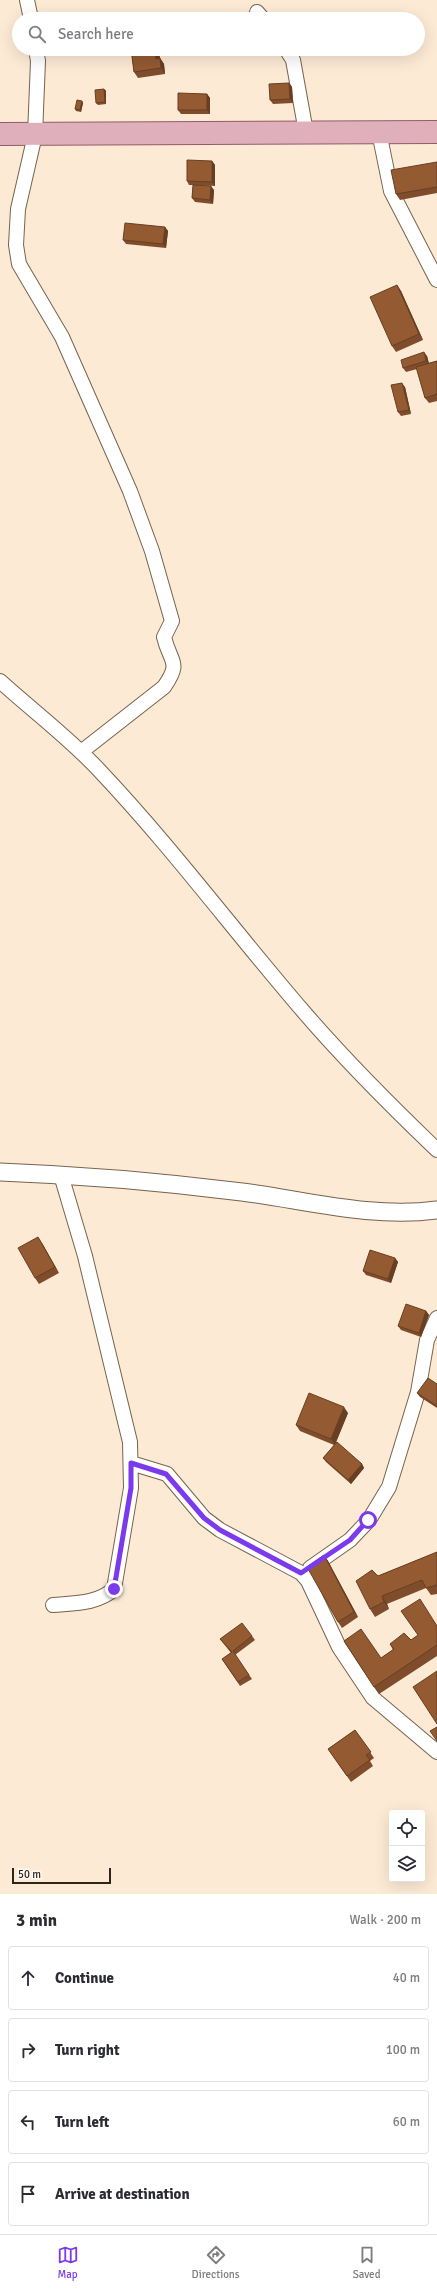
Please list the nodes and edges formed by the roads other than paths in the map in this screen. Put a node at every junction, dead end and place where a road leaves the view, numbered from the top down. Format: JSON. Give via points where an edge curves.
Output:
{"nodes":[{"id":1,"x":27,"y":0,"type":"edge"},
{"id":2,"x":30,"y":12,"type":"edge"},
{"id":3,"x":37,"y":56,"type":"edge"},
{"id":4,"x":290,"y":56,"type":"edge"},
{"id":5,"x":306,"y":132,"type":"junction"},
{"id":6,"x":379,"y":132,"type":"junction"},
{"id":7,"x":437,"y":132,"type":"edge"},
{"id":8,"x":0,"y":134,"type":"edge"},
{"id":9,"x":35,"y":135,"type":"junction"},
{"id":10,"x":437,"y":280,"type":"edge"},
{"id":11,"x":0,"y":681,"type":"edge"},
{"id":12,"x":81,"y":752,"type":"junction"},
{"id":13,"x":437,"y":1150,"type":"edge"},
{"id":14,"x":0,"y":1172,"type":"edge"},
{"id":15,"x":61,"y":1174,"type":"junction"},
{"id":16,"x":437,"y":1210,"type":"edge"},
{"id":17,"x":437,"y":1318,"type":"edge"},
{"id":18,"x":131,"y":1463,"type":"junction"},
{"id":19,"x":301,"y":1573,"type":"junction"},
{"id":20,"x":53,"y":1605,"type":"dead end"},
{"id":21,"x":437,"y":1752,"type":"edge"}],
"edges":[{"from":1,"to":2,"type":"street"},
{"from":3,"to":9,"type":"street"},
{"from":4,"to":5,"type":"street"},
{"from":5,"to":6,"type":"main road"},
{"from":5,"to":9,"type":"main road"},
{"from":6,"to":7,"type":"main road"},
{"from":6,"to":10,"type":"street","via":[[391,192]]},
{"from":8,"to":9,"type":"main road"},
{"from":9,"to":12,"type":"street","via":[[18,209],[16,245],[19,264],[62,337],[130,491],[152,551],[172,621],[164,637],[174,661],[173,674],[164,687]]},
{"from":11,"to":12,"type":"street","via":[[56,727]]},
{"from":12,"to":13,"type":"street","via":[[168,848],[302,1010],[360,1075]]},
{"from":14,"to":15,"type":"street"},
{"from":15,"to":16,"type":"street","via":[[240,1192],[400,1213]]},
{"from":15,"to":18,"type":"street","via":[[86,1256],[130,1442]]},
{"from":17,"to":19,"type":"street","via":[[427,1340],[418,1392],[389,1487],[368,1520],[350,1540]]},
{"from":18,"to":19,"type":"street","via":[[166,1474],[204,1518],[220,1530]]},
{"from":18,"to":20,"type":"street","via":[[131,1488],[114,1589],[96,1600]]},
{"from":19,"to":21,"type":"street","via":[[308,1581],[339,1647],[373,1698]]}]}
